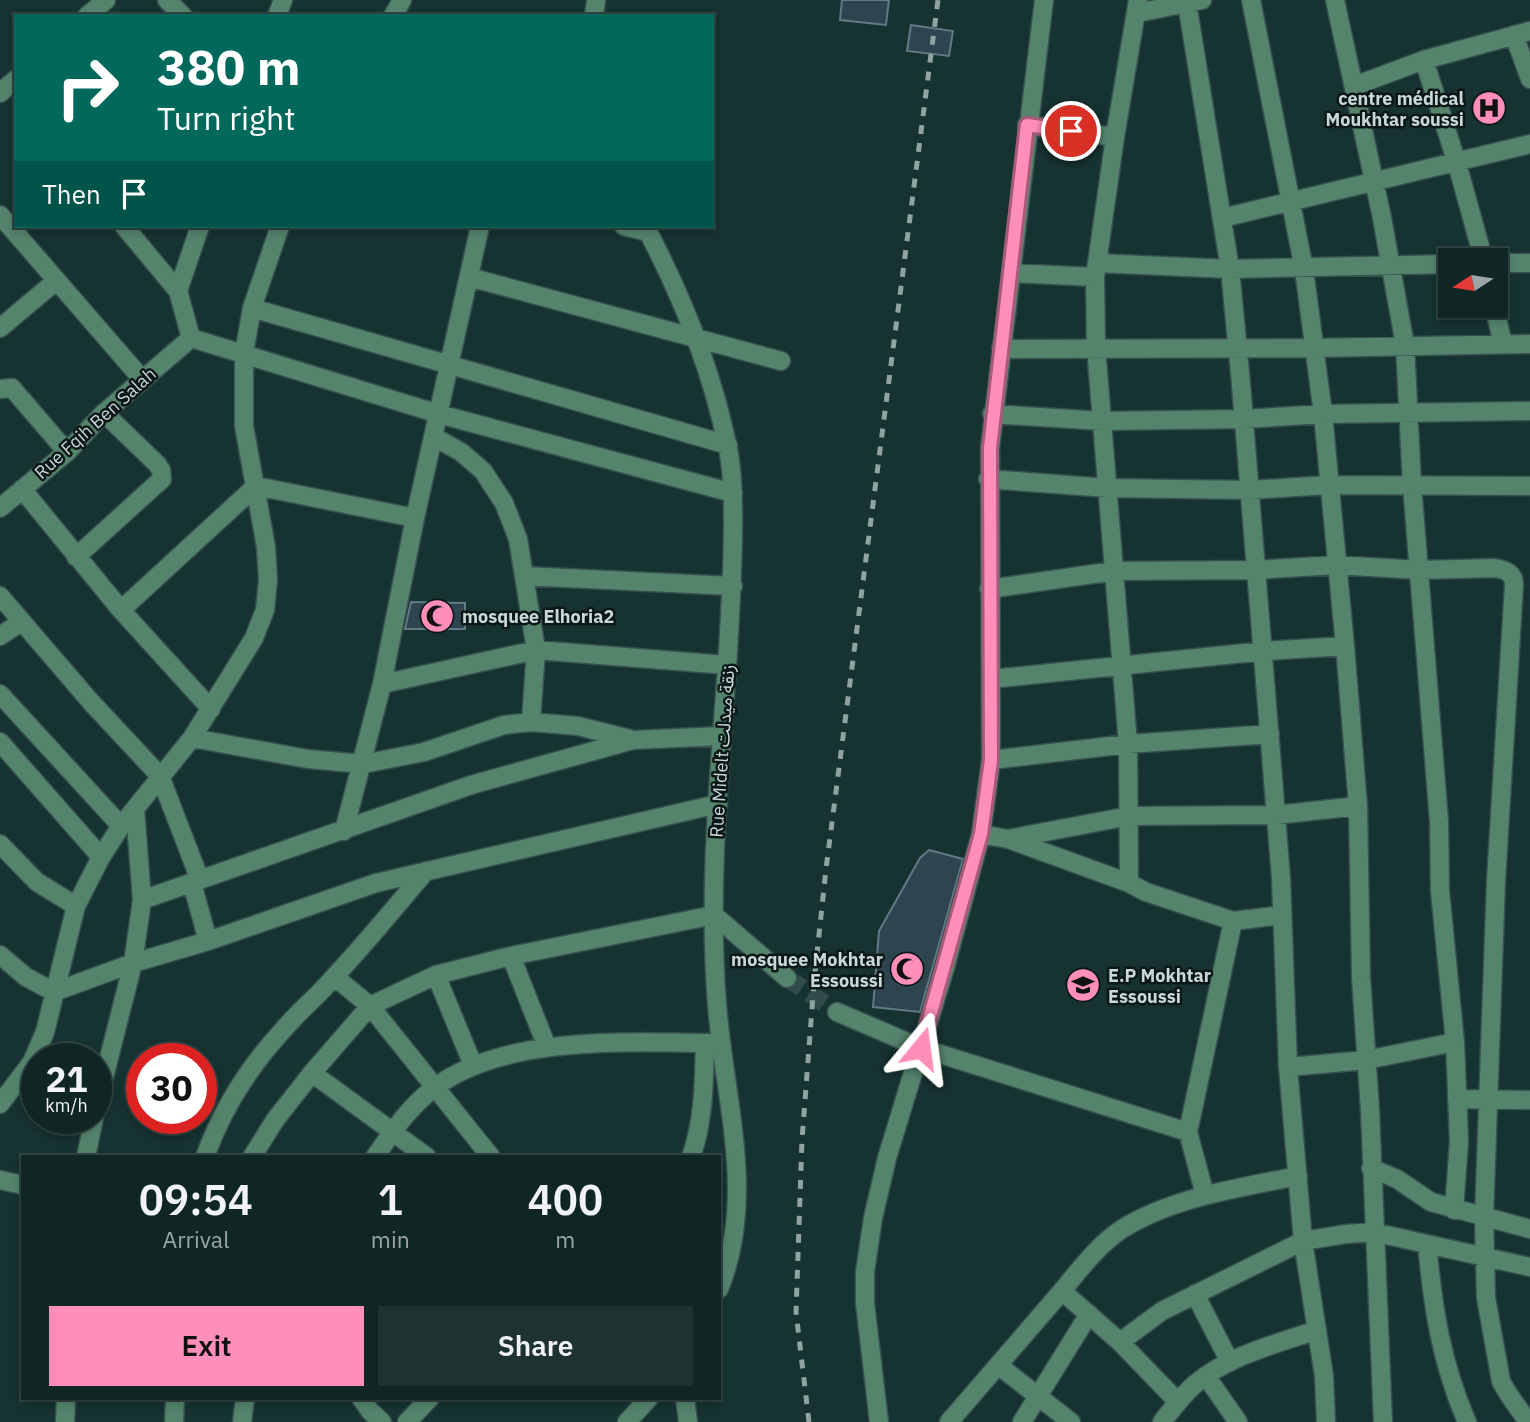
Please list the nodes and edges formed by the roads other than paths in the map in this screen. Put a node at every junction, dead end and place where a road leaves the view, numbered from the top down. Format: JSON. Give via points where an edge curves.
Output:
{"nodes":[{"id":1,"x":106,"y":0,"type":"edge"},
{"id":2,"x":167,"y":0,"type":"edge"},
{"id":3,"x":1044,"y":0,"type":"edge"},
{"id":4,"x":1251,"y":0,"type":"edge"},
{"id":5,"x":1335,"y":0,"type":"edge"},
{"id":6,"x":1195,"y":2,"type":"edge"},
{"id":7,"x":1138,"y":6,"type":"edge"},
{"id":8,"x":89,"y":14,"type":"edge"},
{"id":9,"x":181,"y":14,"type":"edge"},
{"id":10,"x":1522,"y":33,"type":"edge"},
{"id":11,"x":1424,"y":60,"type":"junction"},
{"id":12,"x":1530,"y":79,"type":"edge"},
{"id":13,"x":1354,"y":86,"type":"junction"},
{"id":14,"x":1027,"y":125,"type":"junction"},
{"id":15,"x":1115,"y":137,"type":"junction"},
{"id":16,"x":1530,"y":144,"type":"edge"},
{"id":17,"x":1456,"y":160,"type":"junction"},
{"id":18,"x":1374,"y":181,"type":"junction"},
{"id":19,"x":1292,"y":202,"type":"junction"},
{"id":20,"x":0,"y":215,"type":"edge"},
{"id":21,"x":1222,"y":218,"type":"junction"},
{"id":22,"x":126,"y":228,"type":"edge"},
{"id":23,"x":199,"y":228,"type":"edge"},
{"id":24,"x":278,"y":228,"type":"edge"},
{"id":25,"x":480,"y":228,"type":"edge"},
{"id":26,"x":647,"y":229,"type":"edge"},
{"id":27,"x":1480,"y":248,"type":"edge"},
{"id":28,"x":1508,"y":263,"type":"edge"},
{"id":29,"x":1530,"y":263,"type":"edge"},
{"id":30,"x":1438,"y":264,"type":"edge"},
{"id":31,"x":1391,"y":265,"type":"junction"},
{"id":32,"x":1230,"y":269,"type":"junction"},
{"id":33,"x":1304,"y":269,"type":"junction"},
{"id":34,"x":1096,"y":270,"type":"junction"},
{"id":35,"x":1012,"y":273,"type":"junction"},
{"id":36,"x":469,"y":277,"type":"junction"},
{"id":37,"x":56,"y":281,"type":"junction"},
{"id":38,"x":178,"y":291,"type":"junction"},
{"id":39,"x":252,"y":308,"type":"junction"},
{"id":40,"x":1497,"y":318,"type":"edge"},
{"id":41,"x":0,"y":328,"type":"edge"},
{"id":42,"x":191,"y":338,"type":"junction"},
{"id":43,"x":698,"y":338,"type":"junction"},
{"id":44,"x":1503,"y":344,"type":"junction"},
{"id":45,"x":1530,"y":344,"type":"edge"},
{"id":46,"x":1405,"y":345,"type":"junction"},
{"id":47,"x":1096,"y":347,"type":"junction"},
{"id":48,"x":1237,"y":347,"type":"junction"},
{"id":49,"x":1315,"y":348,"type":"junction"},
{"id":50,"x":1001,"y":349,"type":"junction"},
{"id":51,"x":244,"y":353,"type":"junction"},
{"id":52,"x":781,"y":361,"type":"dead end"},
{"id":53,"x":449,"y":365,"type":"junction"},
{"id":54,"x":142,"y":379,"type":"junction"},
{"id":55,"x":0,"y":389,"type":"edge"},
{"id":56,"x":1530,"y":411,"type":"edge"},
{"id":57,"x":104,"y":414,"type":"junction"},
{"id":58,"x":439,"y":414,"type":"junction"},
{"id":59,"x":992,"y":414,"type":"junction"},
{"id":60,"x":1323,"y":414,"type":"junction"},
{"id":61,"x":1408,"y":414,"type":"junction"},
{"id":62,"x":1244,"y":419,"type":"junction"},
{"id":63,"x":1103,"y":421,"type":"junction"},
{"id":64,"x":434,"y":437,"type":"junction"},
{"id":65,"x":727,"y":445,"type":"junction"},
{"id":66,"x":67,"y":452,"type":"junction"},
{"id":67,"x":988,"y":479,"type":"junction"},
{"id":68,"x":1328,"y":485,"type":"junction"},
{"id":69,"x":1412,"y":485,"type":"junction"},
{"id":70,"x":256,"y":486,"type":"junction"},
{"id":71,"x":1530,"y":486,"type":"edge"},
{"id":72,"x":1108,"y":488,"type":"junction"},
{"id":73,"x":22,"y":489,"type":"junction"},
{"id":74,"x":1250,"y":490,"type":"junction"},
{"id":75,"x":733,"y":493,"type":"junction"},
{"id":76,"x":0,"y":508,"type":"edge"},
{"id":77,"x":415,"y":518,"type":"junction"},
{"id":78,"x":76,"y":557,"type":"junction"},
{"id":79,"x":1336,"y":565,"type":"junction"},
{"id":80,"x":1255,"y":570,"type":"junction"},
{"id":81,"x":1420,"y":570,"type":"junction"},
{"id":82,"x":1114,"y":572,"type":"junction"},
{"id":83,"x":524,"y":576,"type":"junction"},
{"id":84,"x":733,"y":586,"type":"junction"},
{"id":85,"x":1522,"y":586,"type":"edge"},
{"id":86,"x":989,"y":589,"type":"junction"},
{"id":87,"x":0,"y":596,"type":"edge"},
{"id":88,"x":121,"y":610,"type":"junction"},
{"id":89,"x":21,"y":622,"type":"junction"},
{"id":90,"x":0,"y":636,"type":"edge"},
{"id":91,"x":1345,"y":646,"type":"junction"},
{"id":92,"x":536,"y":650,"type":"junction"},
{"id":93,"x":1264,"y":651,"type":"junction"},
{"id":94,"x":727,"y":665,"type":"junction"},
{"id":95,"x":1120,"y":666,"type":"junction"},
{"id":96,"x":991,"y":679,"type":"junction"},
{"id":97,"x":382,"y":684,"type":"junction"},
{"id":98,"x":0,"y":694,"type":"edge"},
{"id":99,"x":211,"y":709,"type":"junction"},
{"id":100,"x":531,"y":722,"type":"junction"},
{"id":101,"x":1270,"y":734,"type":"junction"},
{"id":102,"x":722,"y":736,"type":"junction"},
{"id":103,"x":192,"y":738,"type":"junction"},
{"id":104,"x":633,"y":740,"type":"junction"},
{"id":105,"x":0,"y":742,"type":"edge"},
{"id":106,"x":1128,"y":744,"type":"junction"},
{"id":107,"x":991,"y":760,"type":"junction"},
{"id":108,"x":363,"y":764,"type":"junction"},
{"id":109,"x":160,"y":776,"type":"junction"},
{"id":110,"x":718,"y":804,"type":"junction"},
{"id":111,"x":1357,"y":806,"type":"junction"},
{"id":112,"x":135,"y":809,"type":"junction"},
{"id":113,"x":1276,"y":814,"type":"junction"},
{"id":114,"x":1129,"y":816,"type":"junction"},
{"id":115,"x":121,"y":826,"type":"junction"},
{"id":116,"x":344,"y":831,"type":"junction"},
{"id":117,"x":981,"y":834,"type":"junction"},
{"id":118,"x":1008,"y":839,"type":"junction"},
{"id":119,"x":0,"y":844,"type":"edge"},
{"id":120,"x":101,"y":857,"type":"junction"},
{"id":121,"x":426,"y":871,"type":"junction"},
{"id":122,"x":196,"y":882,"type":"junction"},
{"id":123,"x":1129,"y":883,"type":"junction"},
{"id":124,"x":142,"y":900,"type":"junction"},
{"id":125,"x":76,"y":906,"type":"junction"},
{"id":126,"x":714,"y":915,"type":"junction"},
{"id":127,"x":1282,"y":915,"type":"junction"},
{"id":128,"x":1233,"y":921,"type":"junction"},
{"id":129,"x":208,"y":941,"type":"junction"},
{"id":130,"x":0,"y":955,"type":"edge"},
{"id":131,"x":511,"y":956,"type":"junction"},
{"id":132,"x":133,"y":963,"type":"junction"},
{"id":133,"x":436,"y":975,"type":"junction"},
{"id":134,"x":335,"y":977,"type":"junction"},
{"id":135,"x":787,"y":978,"type":"tunnel mouth"},
{"id":136,"x":54,"y":992,"type":"junction"},
{"id":137,"x":370,"y":1006,"type":"junction"},
{"id":138,"x":837,"y":1012,"type":"tunnel mouth"},
{"id":139,"x":1455,"y":1042,"type":"junction"},
{"id":140,"x":713,"y":1043,"type":"junction"},
{"id":141,"x":112,"y":1046,"type":"edge"},
{"id":142,"x":547,"y":1047,"type":"junction"},
{"id":143,"x":921,"y":1048,"type":"junction"},
{"id":144,"x":1366,"y":1060,"type":"junction"},
{"id":145,"x":473,"y":1065,"type":"junction"},
{"id":146,"x":1288,"y":1068,"type":"junction"},
{"id":147,"x":312,"y":1073,"type":"junction"},
{"id":148,"x":434,"y":1088,"type":"junction"},
{"id":149,"x":1457,"y":1099,"type":"junction"},
{"id":150,"x":1489,"y":1099,"type":"junction"},
{"id":151,"x":1530,"y":1100,"type":"edge"},
{"id":152,"x":0,"y":1104,"type":"edge"},
{"id":153,"x":392,"y":1131,"type":"junction"},
{"id":154,"x":1188,"y":1132,"type":"junction"},
{"id":155,"x":91,"y":1134,"type":"edge"},
{"id":156,"x":86,"y":1155,"type":"edge"},
{"id":157,"x":206,"y":1155,"type":"edge"},
{"id":158,"x":254,"y":1155,"type":"edge"},
{"id":159,"x":376,"y":1155,"type":"edge"},
{"id":160,"x":424,"y":1155,"type":"edge"},
{"id":161,"x":489,"y":1155,"type":"edge"},
{"id":162,"x":692,"y":1155,"type":"edge"},
{"id":163,"x":1371,"y":1168,"type":"junction"},
{"id":164,"x":1298,"y":1177,"type":"junction"},
{"id":165,"x":0,"y":1180,"type":"edge"},
{"id":166,"x":21,"y":1185,"type":"edge"},
{"id":167,"x":1205,"y":1195,"type":"junction"},
{"id":168,"x":1454,"y":1210,"type":"junction"},
{"id":169,"x":1485,"y":1218,"type":"junction"},
{"id":170,"x":1530,"y":1229,"type":"edge"},
{"id":171,"x":1373,"y":1232,"type":"junction"},
{"id":172,"x":1303,"y":1241,"type":"junction"},
{"id":173,"x":1427,"y":1244,"type":"junction"},
{"id":174,"x":1485,"y":1258,"type":"junction"},
{"id":175,"x":1530,"y":1267,"type":"edge"},
{"id":176,"x":721,"y":1284,"type":"edge"},
{"id":177,"x":1062,"y":1291,"type":"junction"},
{"id":178,"x":1195,"y":1294,"type":"junction"},
{"id":179,"x":1089,"y":1314,"type":"junction"},
{"id":180,"x":1317,"y":1330,"type":"junction"},
{"id":181,"x":1120,"y":1342,"type":"junction"},
{"id":182,"x":1230,"y":1362,"type":"junction"},
{"id":183,"x":999,"y":1365,"type":"junction"},
{"id":184,"x":1206,"y":1376,"type":"junction"},
{"id":185,"x":1040,"y":1395,"type":"junction"},
{"id":186,"x":66,"y":1400,"type":"edge"},
{"id":187,"x":175,"y":1400,"type":"edge"},
{"id":188,"x":245,"y":1400,"type":"edge"},
{"id":189,"x":362,"y":1400,"type":"edge"},
{"id":190,"x":428,"y":1400,"type":"edge"},
{"id":191,"x":647,"y":1400,"type":"edge"},
{"id":192,"x":685,"y":1400,"type":"edge"},
{"id":193,"x":1178,"y":1402,"type":"junction"},
{"id":194,"x":65,"y":1422,"type":"edge"},
{"id":195,"x":174,"y":1422,"type":"edge"},
{"id":196,"x":242,"y":1422,"type":"edge"},
{"id":197,"x":382,"y":1422,"type":"edge"},
{"id":198,"x":407,"y":1422,"type":"edge"},
{"id":199,"x":627,"y":1422,"type":"edge"},
{"id":200,"x":688,"y":1422,"type":"edge"},
{"id":201,"x":879,"y":1422,"type":"edge"},
{"id":202,"x":949,"y":1422,"type":"edge"},
{"id":203,"x":1022,"y":1422,"type":"edge"},
{"id":204,"x":1071,"y":1422,"type":"edge"},
{"id":205,"x":1162,"y":1422,"type":"edge"},
{"id":206,"x":1238,"y":1422,"type":"edge"},
{"id":207,"x":1326,"y":1422,"type":"edge"},
{"id":208,"x":1383,"y":1422,"type":"edge"},
{"id":209,"x":1467,"y":1422,"type":"edge"},
{"id":210,"x":1528,"y":1422,"type":"edge"}],
"edges":[{"from":1,"to":8,"type":"street"},
{"from":2,"to":9,"type":"street"},
{"from":3,"to":14,"type":"street"},
{"from":4,"to":19,"type":"street"},
{"from":5,"to":13,"type":"street"},
{"from":6,"to":7,"type":"street"},
{"from":6,"to":21,"type":"street"},
{"from":7,"to":15,"type":"street"},
{"from":10,"to":11,"type":"street"},
{"from":10,"to":12,"type":"street"},
{"from":11,"to":13,"type":"street"},
{"from":11,"to":17,"type":"street"},
{"from":13,"to":18,"type":"street"},
{"from":14,"to":15,"type":"street"},
{"from":14,"to":35,"type":"street"},
{"from":15,"to":34,"type":"street"},
{"from":16,"to":17,"type":"street"},
{"from":17,"to":18,"type":"street"},
{"from":17,"to":27,"type":"street"},
{"from":18,"to":19,"type":"street"},
{"from":18,"to":31,"type":"street"},
{"from":19,"to":21,"type":"street"},
{"from":19,"to":33,"type":"street"},
{"from":20,"to":37,"type":"street"},
{"from":21,"to":32,"type":"street"},
{"from":22,"to":38,"type":"street"},
{"from":23,"to":38,"type":"street"},
{"from":24,"to":39,"type":"street"},
{"from":25,"to":36,"type":"street"},
{"from":26,"to":43,"type":"street","name":"Rue Midelt زنقة ميدلت"},
{"from":28,"to":29,"type":"street"},
{"from":30,"to":31,"type":"street"},
{"from":31,"to":33,"type":"street"},
{"from":31,"to":46,"type":"street"},
{"from":32,"to":33,"type":"street"},
{"from":32,"to":34,"type":"street"},
{"from":32,"to":48,"type":"street"},
{"from":33,"to":49,"type":"street"},
{"from":34,"to":35,"type":"street"},
{"from":34,"to":47,"type":"street"},
{"from":35,"to":50,"type":"street"},
{"from":36,"to":43,"type":"street"},
{"from":36,"to":53,"type":"street"},
{"from":37,"to":41,"type":"street"},
{"from":37,"to":54,"type":"street"},
{"from":38,"to":42,"type":"street"},
{"from":39,"to":51,"type":"street"},
{"from":39,"to":53,"type":"street"},
{"from":40,"to":44,"type":"street"},
{"from":42,"to":51,"type":"street"},
{"from":42,"to":54,"type":"street","name":"Rue Fqih Ben Salah"},
{"from":43,"to":52,"type":"street"},
{"from":43,"to":65,"type":"street","name":"Rue Midelt زنقة ميدلت"},
{"from":44,"to":45,"type":"street"},
{"from":44,"to":46,"type":"street"},
{"from":46,"to":49,"type":"street"},
{"from":46,"to":61,"type":"street"},
{"from":47,"to":48,"type":"street"},
{"from":47,"to":50,"type":"street"},
{"from":47,"to":63,"type":"street"},
{"from":48,"to":49,"type":"street"},
{"from":48,"to":62,"type":"street"},
{"from":49,"to":60,"type":"street"},
{"from":50,"to":59,"type":"street"},
{"from":51,"to":58,"type":"street"},
{"from":51,"to":70,"type":"street","via":[[244,426]]},
{"from":53,"to":58,"type":"street"},
{"from":53,"to":65,"type":"street"},
{"from":54,"to":57,"type":"street","name":"Rue Fqih Ben Salah"},
{"from":55,"to":66,"type":"street","via":[[12,388]]},
{"from":56,"to":61,"type":"street"},
{"from":57,"to":66,"type":"street","name":"Rue Fqih Ben Salah"},
{"from":57,"to":78,"type":"street","via":[[157,464],[162,479]]},
{"from":58,"to":64,"type":"street"},
{"from":58,"to":75,"type":"street"},
{"from":59,"to":63,"type":"street"},
{"from":59,"to":67,"type":"street"},
{"from":60,"to":61,"type":"street"},
{"from":60,"to":62,"type":"street"},
{"from":60,"to":68,"type":"street"},
{"from":61,"to":69,"type":"street"},
{"from":62,"to":63,"type":"street"},
{"from":62,"to":74,"type":"street"},
{"from":63,"to":72,"type":"street"},
{"from":64,"to":77,"type":"street"},
{"from":64,"to":83,"type":"street","via":[[484,471],[504,502],[518,539]]},
{"from":65,"to":75,"type":"street","name":"Rue Midelt زنقة ميدلت"},
{"from":66,"to":73,"type":"street","name":"Rue Fqih Ben Salah"},
{"from":67,"to":72,"type":"street"},
{"from":67,"to":86,"type":"street"},
{"from":68,"to":69,"type":"street"},
{"from":68,"to":74,"type":"street"},
{"from":68,"to":79,"type":"street"},
{"from":69,"to":71,"type":"street"},
{"from":69,"to":81,"type":"street"},
{"from":70,"to":77,"type":"street"},
{"from":70,"to":88,"type":"street"},
{"from":70,"to":99,"type":"street","via":[[266,547],[265,610],[254,638]]},
{"from":72,"to":74,"type":"street"},
{"from":72,"to":82,"type":"street"},
{"from":73,"to":76,"type":"street","name":"Rue Fqih Ben Salah"},
{"from":73,"to":78,"type":"street"},
{"from":74,"to":80,"type":"street"},
{"from":75,"to":84,"type":"street","name":"Rue Midelt زنقة ميدلت"},
{"from":77,"to":97,"type":"street"},
{"from":78,"to":88,"type":"street"},
{"from":79,"to":80,"type":"street"},
{"from":79,"to":81,"type":"street"},
{"from":79,"to":91,"type":"street"},
{"from":80,"to":82,"type":"street"},
{"from":80,"to":93,"type":"street"},
{"from":81,"to":85,"type":"street","via":[[1495,568],[1509,572]]},
{"from":81,"to":139,"type":"street","via":[[1440,891]]},
{"from":82,"to":86,"type":"street"},
{"from":82,"to":95,"type":"street"},
{"from":83,"to":84,"type":"street"},
{"from":83,"to":92,"type":"street"},
{"from":84,"to":94,"type":"street","name":"Rue Midelt زنقة ميدلت"},
{"from":85,"to":150,"type":"street","via":[[1496,881]]},
{"from":86,"to":96,"type":"street"},
{"from":87,"to":89,"type":"street"},
{"from":88,"to":99,"type":"street"},
{"from":89,"to":90,"type":"street"},
{"from":89,"to":109,"type":"street"},
{"from":91,"to":93,"type":"street"},
{"from":91,"to":111,"type":"street"},
{"from":92,"to":94,"type":"street"},
{"from":92,"to":97,"type":"street"},
{"from":92,"to":100,"type":"street"},
{"from":93,"to":95,"type":"street"},
{"from":93,"to":101,"type":"street"},
{"from":94,"to":102,"type":"street","name":"Rue Midelt زنقة ميدلت"},
{"from":95,"to":96,"type":"street"},
{"from":95,"to":106,"type":"street"},
{"from":96,"to":107,"type":"street"},
{"from":97,"to":108,"type":"street"},
{"from":98,"to":115,"type":"street"},
{"from":99,"to":103,"type":"street"},
{"from":100,"to":104,"type":"street","via":[[579,726]]},
{"from":100,"to":108,"type":"street","via":[[504,725],[424,752]]},
{"from":101,"to":106,"type":"street"},
{"from":101,"to":113,"type":"street"},
{"from":102,"to":104,"type":"street"},
{"from":102,"to":110,"type":"street","name":"Rue Midelt زنقة ميدلت"},
{"from":103,"to":108,"type":"street","via":[[296,758]]},
{"from":103,"to":109,"type":"street"},
{"from":104,"to":116,"type":"street","via":[[471,785]]},
{"from":105,"to":120,"type":"street"},
{"from":106,"to":107,"type":"street"},
{"from":106,"to":114,"type":"street"},
{"from":107,"to":117,"type":"street"},
{"from":108,"to":116,"type":"street"},
{"from":109,"to":112,"type":"street"},
{"from":109,"to":122,"type":"street"},
{"from":110,"to":121,"type":"street"},
{"from":110,"to":126,"type":"street","name":"Rue Midelt زنقة ميدلت"},
{"from":111,"to":113,"type":"street"},
{"from":111,"to":144,"type":"street"},
{"from":112,"to":115,"type":"street"},
{"from":112,"to":124,"type":"street"},
{"from":113,"to":114,"type":"street"},
{"from":113,"to":127,"type":"street"},
{"from":114,"to":118,"type":"street"},
{"from":114,"to":123,"type":"street"},
{"from":115,"to":120,"type":"street"},
{"from":116,"to":122,"type":"street"},
{"from":117,"to":118,"type":"street"},
{"from":117,"to":143,"type":"street"},
{"from":118,"to":123,"type":"street"},
{"from":119,"to":125,"type":"street","via":[[37,882]]},
{"from":120,"to":125,"type":"street"},
{"from":121,"to":129,"type":"street","via":[[350,891]]},
{"from":121,"to":134,"type":"street"},
{"from":122,"to":124,"type":"street"},
{"from":122,"to":129,"type":"street"},
{"from":123,"to":128,"type":"street"},
{"from":124,"to":132,"type":"street"},
{"from":125,"to":136,"type":"street"},
{"from":126,"to":131,"type":"street"},
{"from":126,"to":135,"type":"street"},
{"from":126,"to":140,"type":"street","name":"Rue Midelt زنقة ميدلت"},
{"from":127,"to":128,"type":"street"},
{"from":127,"to":146,"type":"street"},
{"from":128,"to":154,"type":"street"},
{"from":129,"to":132,"type":"street"},
{"from":130,"to":136,"type":"street"},
{"from":131,"to":133,"type":"street"},
{"from":131,"to":142,"type":"street"},
{"from":132,"to":136,"type":"street"},
{"from":132,"to":141,"type":"street"},
{"from":133,"to":137,"type":"street"},
{"from":133,"to":145,"type":"street"},
{"from":134,"to":137,"type":"street"},
{"from":134,"to":157,"type":"street","via":[[282,1030],[234,1094]]},
{"from":136,"to":152,"type":"street","via":[[36,1052]]},
{"from":137,"to":147,"type":"street"},
{"from":137,"to":148,"type":"street"},
{"from":138,"to":143,"type":"street"},
{"from":139,"to":144,"type":"street"},
{"from":139,"to":149,"type":"street"},
{"from":140,"to":142,"type":"street"},
{"from":140,"to":162,"type":"street"},
{"from":140,"to":176,"type":"street","name":"Rue Midelt زنقة ميدلت","via":[[733,1114],[737,1179],[733,1242]]},
{"from":142,"to":145,"type":"street"},
{"from":143,"to":154,"type":"street"},
{"from":143,"to":201,"type":"street","via":[[887,1158],[865,1272]]},
{"from":144,"to":146,"type":"street"},
{"from":144,"to":163,"type":"street"},
{"from":145,"to":148,"type":"street"},
{"from":146,"to":164,"type":"street"},
{"from":147,"to":153,"type":"street"},
{"from":147,"to":158,"type":"street"},
{"from":148,"to":153,"type":"street"},
{"from":148,"to":161,"type":"street"},
{"from":149,"to":150,"type":"street"},
{"from":149,"to":168,"type":"street"},
{"from":150,"to":151,"type":"street"},
{"from":150,"to":169,"type":"street"},
{"from":153,"to":159,"type":"street"},
{"from":153,"to":160,"type":"street"},
{"from":154,"to":167,"type":"street"},
{"from":155,"to":156,"type":"street"},
{"from":163,"to":168,"type":"street"},
{"from":163,"to":171,"type":"street"},
{"from":164,"to":167,"type":"street"},
{"from":164,"to":172,"type":"street"},
{"from":165,"to":166,"type":"street"},
{"from":167,"to":177,"type":"street","via":[[1123,1229],[1102,1245]]},
{"from":168,"to":169,"type":"street"},
{"from":169,"to":170,"type":"street"},
{"from":169,"to":174,"type":"street"},
{"from":171,"to":172,"type":"street"},
{"from":171,"to":173,"type":"street"},
{"from":171,"to":208,"type":"street"},
{"from":172,"to":178,"type":"street"},
{"from":172,"to":180,"type":"street"},
{"from":173,"to":174,"type":"street"},
{"from":173,"to":209,"type":"street","via":[[1441,1349]]},
{"from":174,"to":175,"type":"street"},
{"from":174,"to":210,"type":"street","via":[[1486,1297],[1501,1381]]},
{"from":177,"to":179,"type":"street"},
{"from":177,"to":183,"type":"street"},
{"from":178,"to":181,"type":"street"},
{"from":178,"to":182,"type":"street"},
{"from":179,"to":181,"type":"street"},
{"from":179,"to":185,"type":"street"},
{"from":180,"to":182,"type":"street"},
{"from":180,"to":207,"type":"street"},
{"from":181,"to":193,"type":"street"},
{"from":182,"to":184,"type":"street"},
{"from":183,"to":185,"type":"street"},
{"from":183,"to":202,"type":"street"},
{"from":184,"to":193,"type":"street"},
{"from":184,"to":206,"type":"street"},
{"from":185,"to":203,"type":"street"},
{"from":185,"to":204,"type":"street"},
{"from":186,"to":194,"type":"street"},
{"from":187,"to":195,"type":"street"},
{"from":188,"to":196,"type":"street"},
{"from":189,"to":197,"type":"street"},
{"from":190,"to":198,"type":"street"},
{"from":191,"to":199,"type":"street"},
{"from":192,"to":200,"type":"street"},
{"from":193,"to":205,"type":"street"}]}
